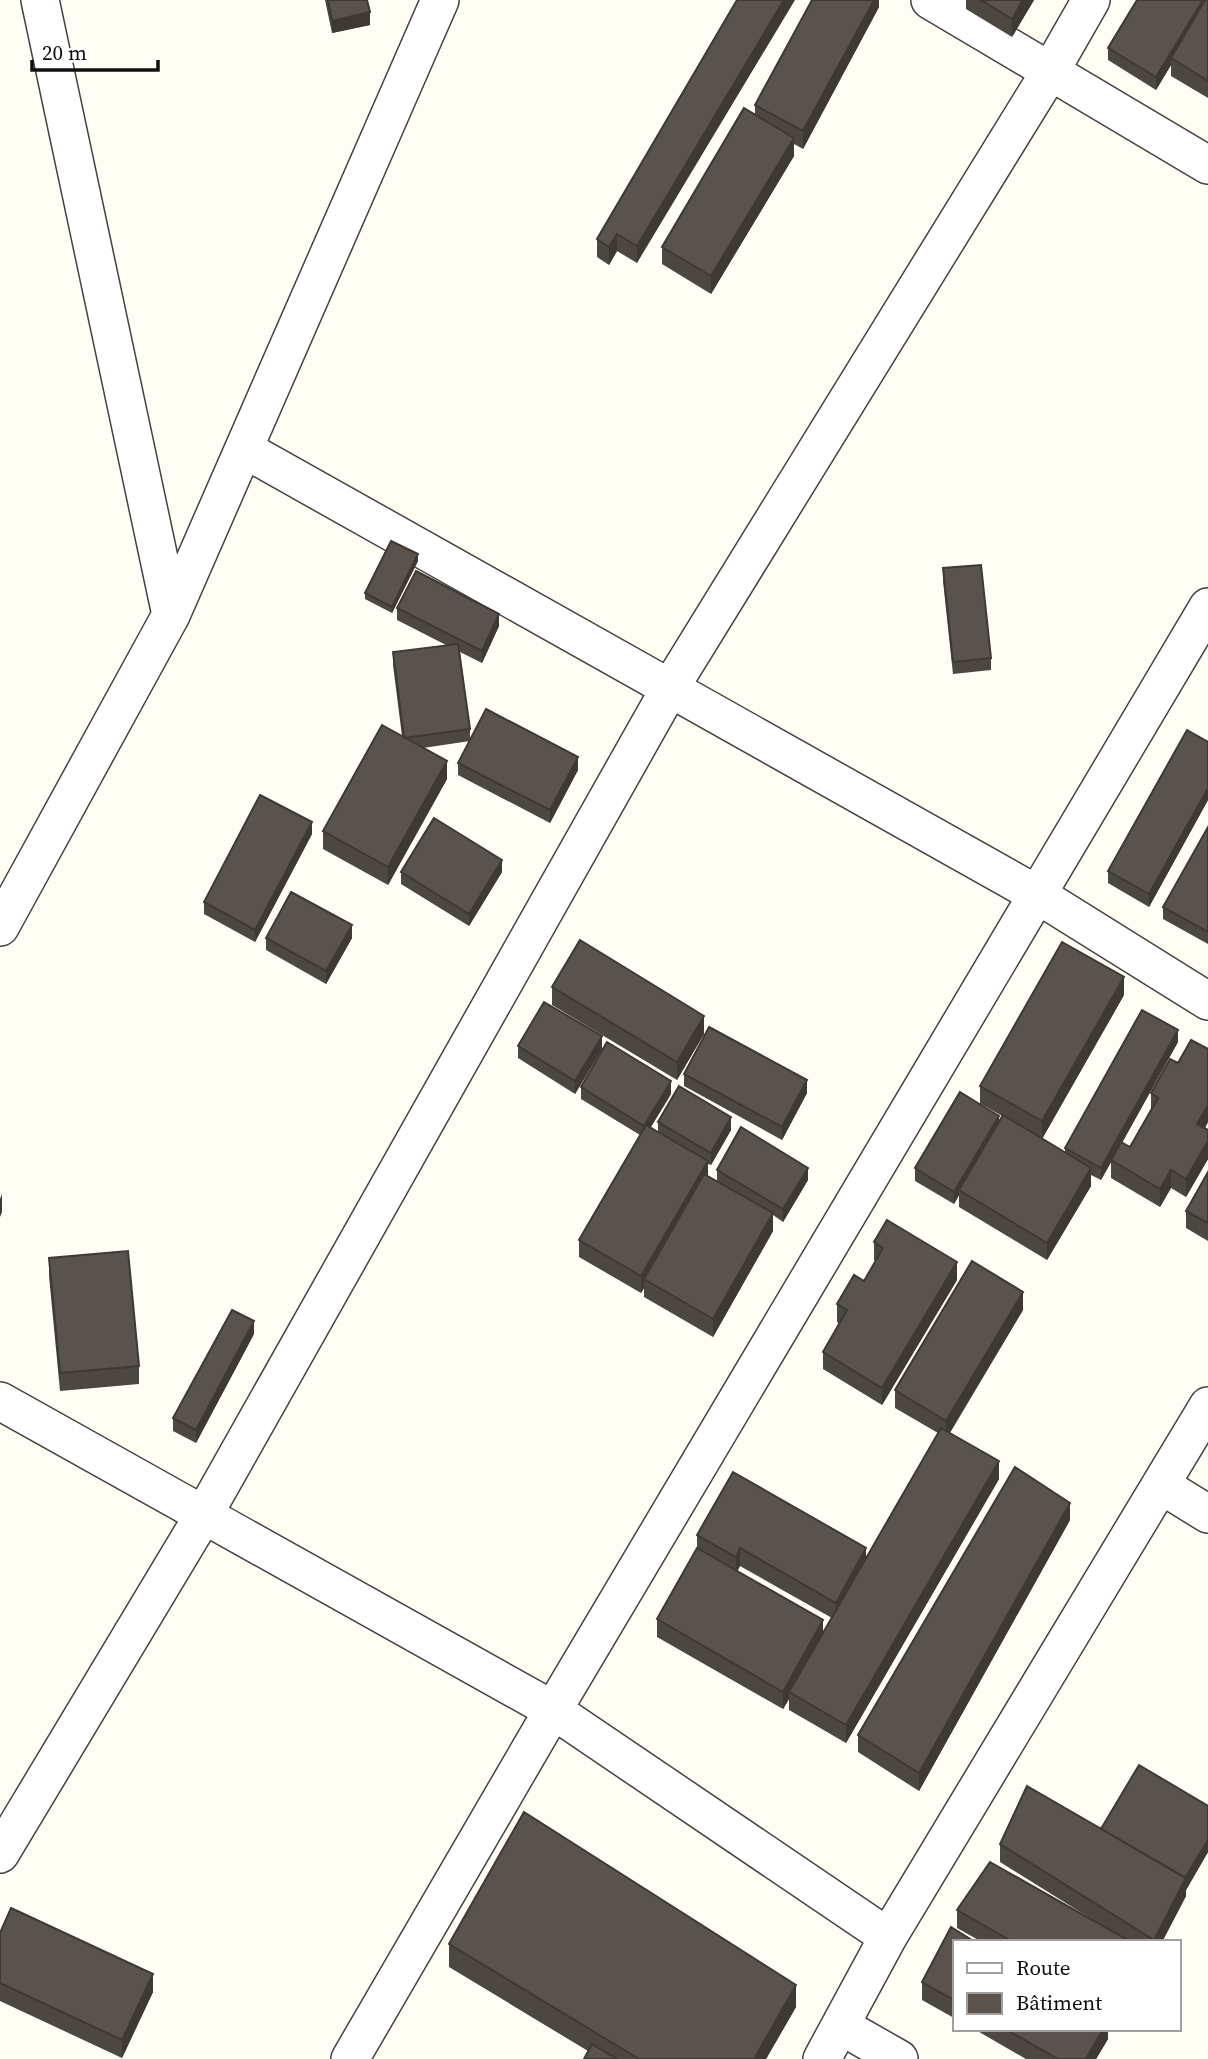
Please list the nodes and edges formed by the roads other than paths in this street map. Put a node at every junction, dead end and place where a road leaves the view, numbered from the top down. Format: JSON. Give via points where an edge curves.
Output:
{"nodes":[{"id":1,"x":40,"y":0,"type":"edge"},
{"id":2,"x":440,"y":0,"type":"edge"},
{"id":3,"x":930,"y":0,"type":"edge"},
{"id":4,"x":1091,"y":0,"type":"edge"},
{"id":5,"x":1051,"y":70,"type":"junction"},
{"id":6,"x":1208,"y":165,"type":"edge"},
{"id":7,"x":244,"y":449,"type":"junction"},
{"id":8,"x":1208,"y":607,"type":"edge"},
{"id":9,"x":171,"y":615,"type":"junction"},
{"id":10,"x":670,"y":688,"type":"junction"},
{"id":11,"x":1038,"y":895,"type":"junction"},
{"id":12,"x":0,"y":928,"type":"edge"},
{"id":13,"x":1208,"y":1000,"type":"edge"},
{"id":14,"x":0,"y":1401,"type":"edge"},
{"id":15,"x":1208,"y":1406,"type":"edge"},
{"id":16,"x":1161,"y":1485,"type":"junction"},
{"id":17,"x":1208,"y":1514,"type":"edge"},
{"id":18,"x":203,"y":1517,"type":"junction"},
{"id":19,"x":553,"y":1710,"type":"junction"},
{"id":20,"x":0,"y":1854,"type":"edge"},
{"id":21,"x":888,"y":1937,"type":"junction"},
{"id":22,"x":841,"y":2026,"type":"junction"},
{"id":23,"x":350,"y":2059,"type":"edge"},
{"id":24,"x":822,"y":2059,"type":"edge"},
{"id":25,"x":899,"y":2059,"type":"edge"}],
"edges":[{"from":1,"to":9,"type":"street"},
{"from":2,"to":7,"type":"street"},
{"from":3,"to":5,"type":"street"},
{"from":4,"to":5,"type":"street"},
{"from":5,"to":6,"type":"street"},
{"from":5,"to":10,"type":"street"},
{"from":7,"to":9,"type":"street"},
{"from":7,"to":10,"type":"street"},
{"from":8,"to":11,"type":"street"},
{"from":9,"to":12,"type":"street"},
{"from":10,"to":11,"type":"street"},
{"from":10,"to":18,"type":"street"},
{"from":11,"to":13,"type":"street"},
{"from":11,"to":19,"type":"street"},
{"from":14,"to":18,"type":"street"},
{"from":15,"to":16,"type":"street"},
{"from":16,"to":17,"type":"street"},
{"from":16,"to":21,"type":"street"},
{"from":18,"to":19,"type":"street"},
{"from":18,"to":20,"type":"street"},
{"from":19,"to":21,"type":"street"},
{"from":19,"to":23,"type":"street"},
{"from":21,"to":22,"type":"street"},
{"from":22,"to":24,"type":"street"},
{"from":22,"to":25,"type":"street"}]}
